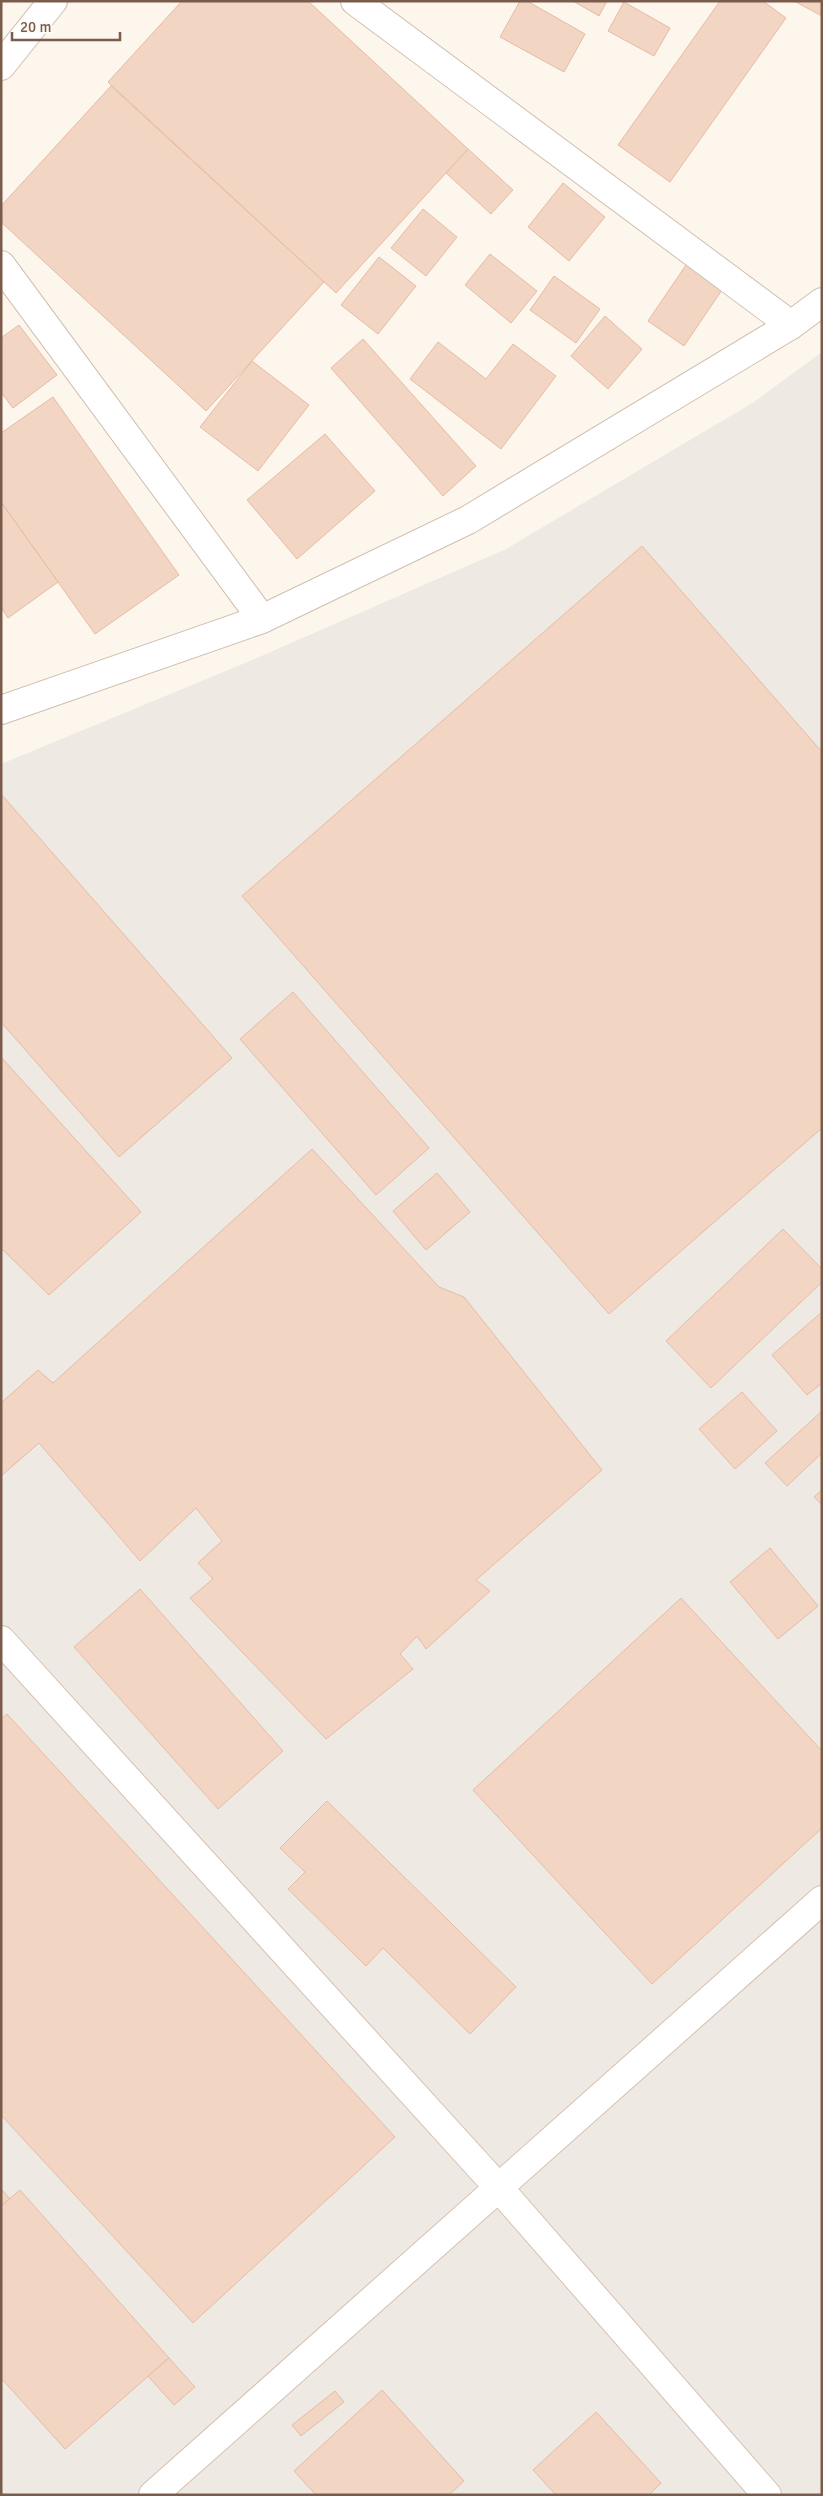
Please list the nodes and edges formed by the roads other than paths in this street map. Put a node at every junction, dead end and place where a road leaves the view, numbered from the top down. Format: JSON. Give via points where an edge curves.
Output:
{"nodes":[{"id":1,"x":53,"y":1,"type":"edge"},
{"id":2,"x":355,"y":1,"type":"edge"},
{"id":3,"x":1,"y":66,"type":"edge"},
{"id":4,"x":1,"y":265,"type":"edge"},
{"id":5,"x":822,"y":302,"type":"edge"},
{"id":6,"x":791,"y":326,"type":"junction"},
{"id":7,"x":262,"y":619,"type":"junction"},
{"id":8,"x":1,"y":710,"type":"edge"},
{"id":9,"x":1,"y":1640,"type":"edge"},
{"id":10,"x":822,"y":1900,"type":"edge"},
{"id":11,"x":498,"y":2187,"type":"junction"},
{"id":12,"x":153,"y":2495,"type":"edge"},
{"id":13,"x":767,"y":2495,"type":"edge"}],
"edges":[{"from":1,"to":3,"type":"street"},
{"from":2,"to":6,"type":"street"},
{"from":4,"to":7,"type":"street"},
{"from":5,"to":6,"type":"street"},
{"from":6,"to":7,"type":"street","via":[[468,520]]},
{"from":7,"to":8,"type":"street"},
{"from":9,"to":11,"type":"street"},
{"from":10,"to":11,"type":"street"},
{"from":11,"to":12,"type":"street"},
{"from":11,"to":13,"type":"street"}]}
